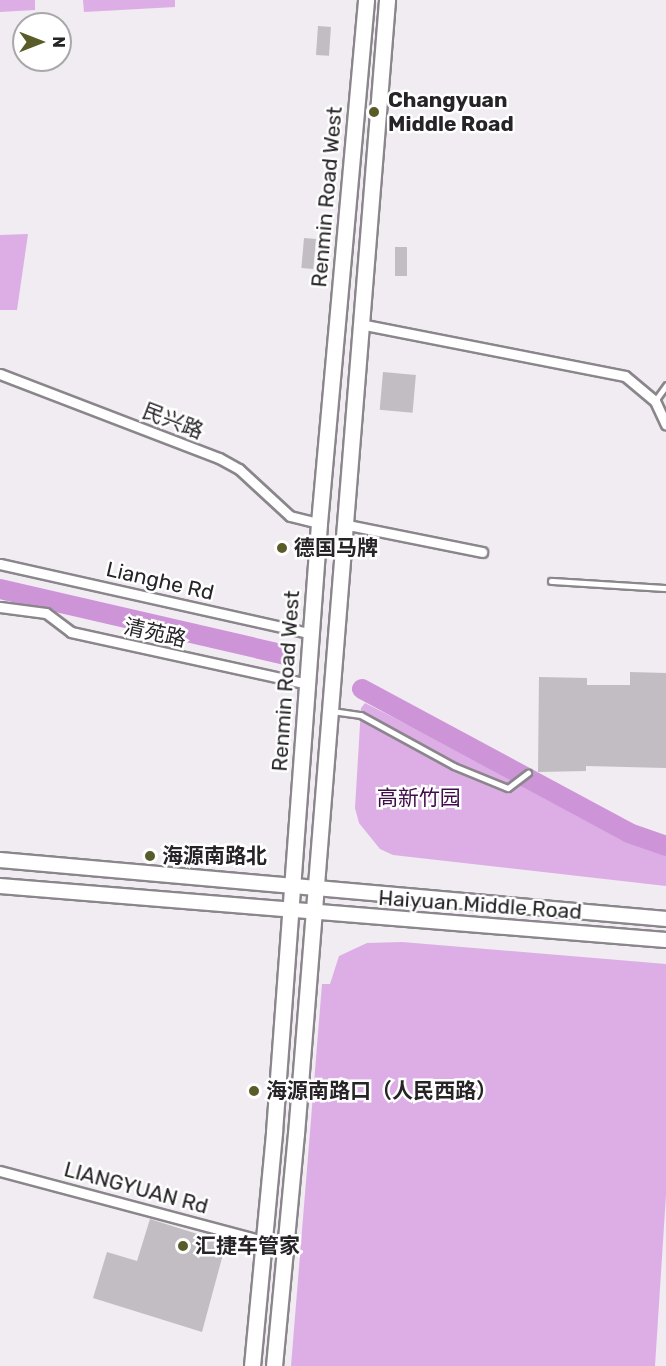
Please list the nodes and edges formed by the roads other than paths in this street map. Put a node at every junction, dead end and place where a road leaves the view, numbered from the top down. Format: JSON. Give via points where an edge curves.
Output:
{"nodes":[{"id":1,"x":366,"y":0,"type":"edge"},
{"id":2,"x":387,"y":0,"type":"edge"},
{"id":3,"x":360,"y":324,"type":"junction"},
{"id":4,"x":0,"y":374,"type":"edge"},
{"id":5,"x":666,"y":386,"type":"edge"},
{"id":6,"x":655,"y":402,"type":"junction"},
{"id":7,"x":666,"y":425,"type":"edge"},
{"id":8,"x":319,"y":523,"type":"junction"},
{"id":9,"x":343,"y":524,"type":"junction"},
{"id":10,"x":482,"y":552,"type":"dead end"},
{"id":11,"x":0,"y":564,"type":"edge"},
{"id":12,"x":551,"y":581,"type":"dead end"},
{"id":13,"x":666,"y":588,"type":"edge"},
{"id":14,"x":0,"y":607,"type":"edge"},
{"id":15,"x":312,"y":633,"type":"junction"},
{"id":16,"x":307,"y":684,"type":"junction"},
{"id":17,"x":329,"y":710,"type":"junction"},
{"id":18,"x":528,"y":773,"type":"dead end"},
{"id":19,"x":0,"y":860,"type":"edge"},
{"id":20,"x":292,"y":884,"type":"junction"},
{"id":21,"x":0,"y":886,"type":"edge"},
{"id":22,"x":316,"y":886,"type":"junction"},
{"id":23,"x":290,"y":911,"type":"junction"},
{"id":24,"x":313,"y":913,"type":"junction"},
{"id":25,"x":666,"y":919,"type":"edge"},
{"id":26,"x":666,"y":940,"type":"edge"},
{"id":27,"x":0,"y":1171,"type":"edge"},
{"id":28,"x":263,"y":1241,"type":"junction"},
{"id":29,"x":252,"y":1366,"type":"edge"},
{"id":30,"x":274,"y":1366,"type":"edge"}],
"edges":[{"from":1,"to":8,"type":"main road","name":"Renmin Road West"},
{"from":2,"to":3,"type":"main road","name":"Renmin Road West"},
{"from":3,"to":6,"type":"street","via":[[625,376]]},
{"from":3,"to":9,"type":"main road","name":"Renmin Road West"},
{"from":4,"to":8,"type":"street","name":"民兴路","via":[[219,458],[239,469],[290,516]]},
{"from":5,"to":6,"type":"lane"},
{"from":6,"to":7,"type":"street"},
{"from":8,"to":15,"type":"main road","name":"Renmin Road West"},
{"from":9,"to":10,"type":"street"},
{"from":9,"to":17,"type":"main road","name":"Renmin Road West"},
{"from":11,"to":15,"type":"street","name":"Lianghe Rd"},
{"from":12,"to":13,"type":"lane"},
{"from":14,"to":16,"type":"street","name":"清苑路","via":[[46,613],[71,632]]},
{"from":15,"to":16,"type":"main road","name":"Renmin Road West"},
{"from":16,"to":20,"type":"main road","name":"Renmin Road West"},
{"from":17,"to":18,"type":"lane","via":[[361,715],[454,766],[508,788]]},
{"from":17,"to":22,"type":"main road","name":"Renmin Road West"},
{"from":19,"to":20,"type":"main road","name":"Haiyuan Middle Road"},
{"from":20,"to":22,"type":"main road","name":"Haiyuan Middle Road"},
{"from":20,"to":23,"type":"main road","name":"Renmin Road West"},
{"from":21,"to":23,"type":"main road","name":"Haiyuan Middle Road"},
{"from":22,"to":24,"type":"main road","name":"Renmin Road West"},
{"from":22,"to":25,"type":"main road","name":"Haiyuan Middle Road"},
{"from":23,"to":24,"type":"main road","name":"Haiyuan Middle Road"},
{"from":23,"to":28,"type":"main road","name":"Renmin Road West"},
{"from":24,"to":26,"type":"main road","name":"Haiyuan Middle Road"},
{"from":24,"to":30,"type":"main road","name":"Renmin Road West"},
{"from":27,"to":28,"type":"street","name":"LIANGYUAN Rd"},
{"from":28,"to":29,"type":"main road","name":"Renmin Road West"}]}
